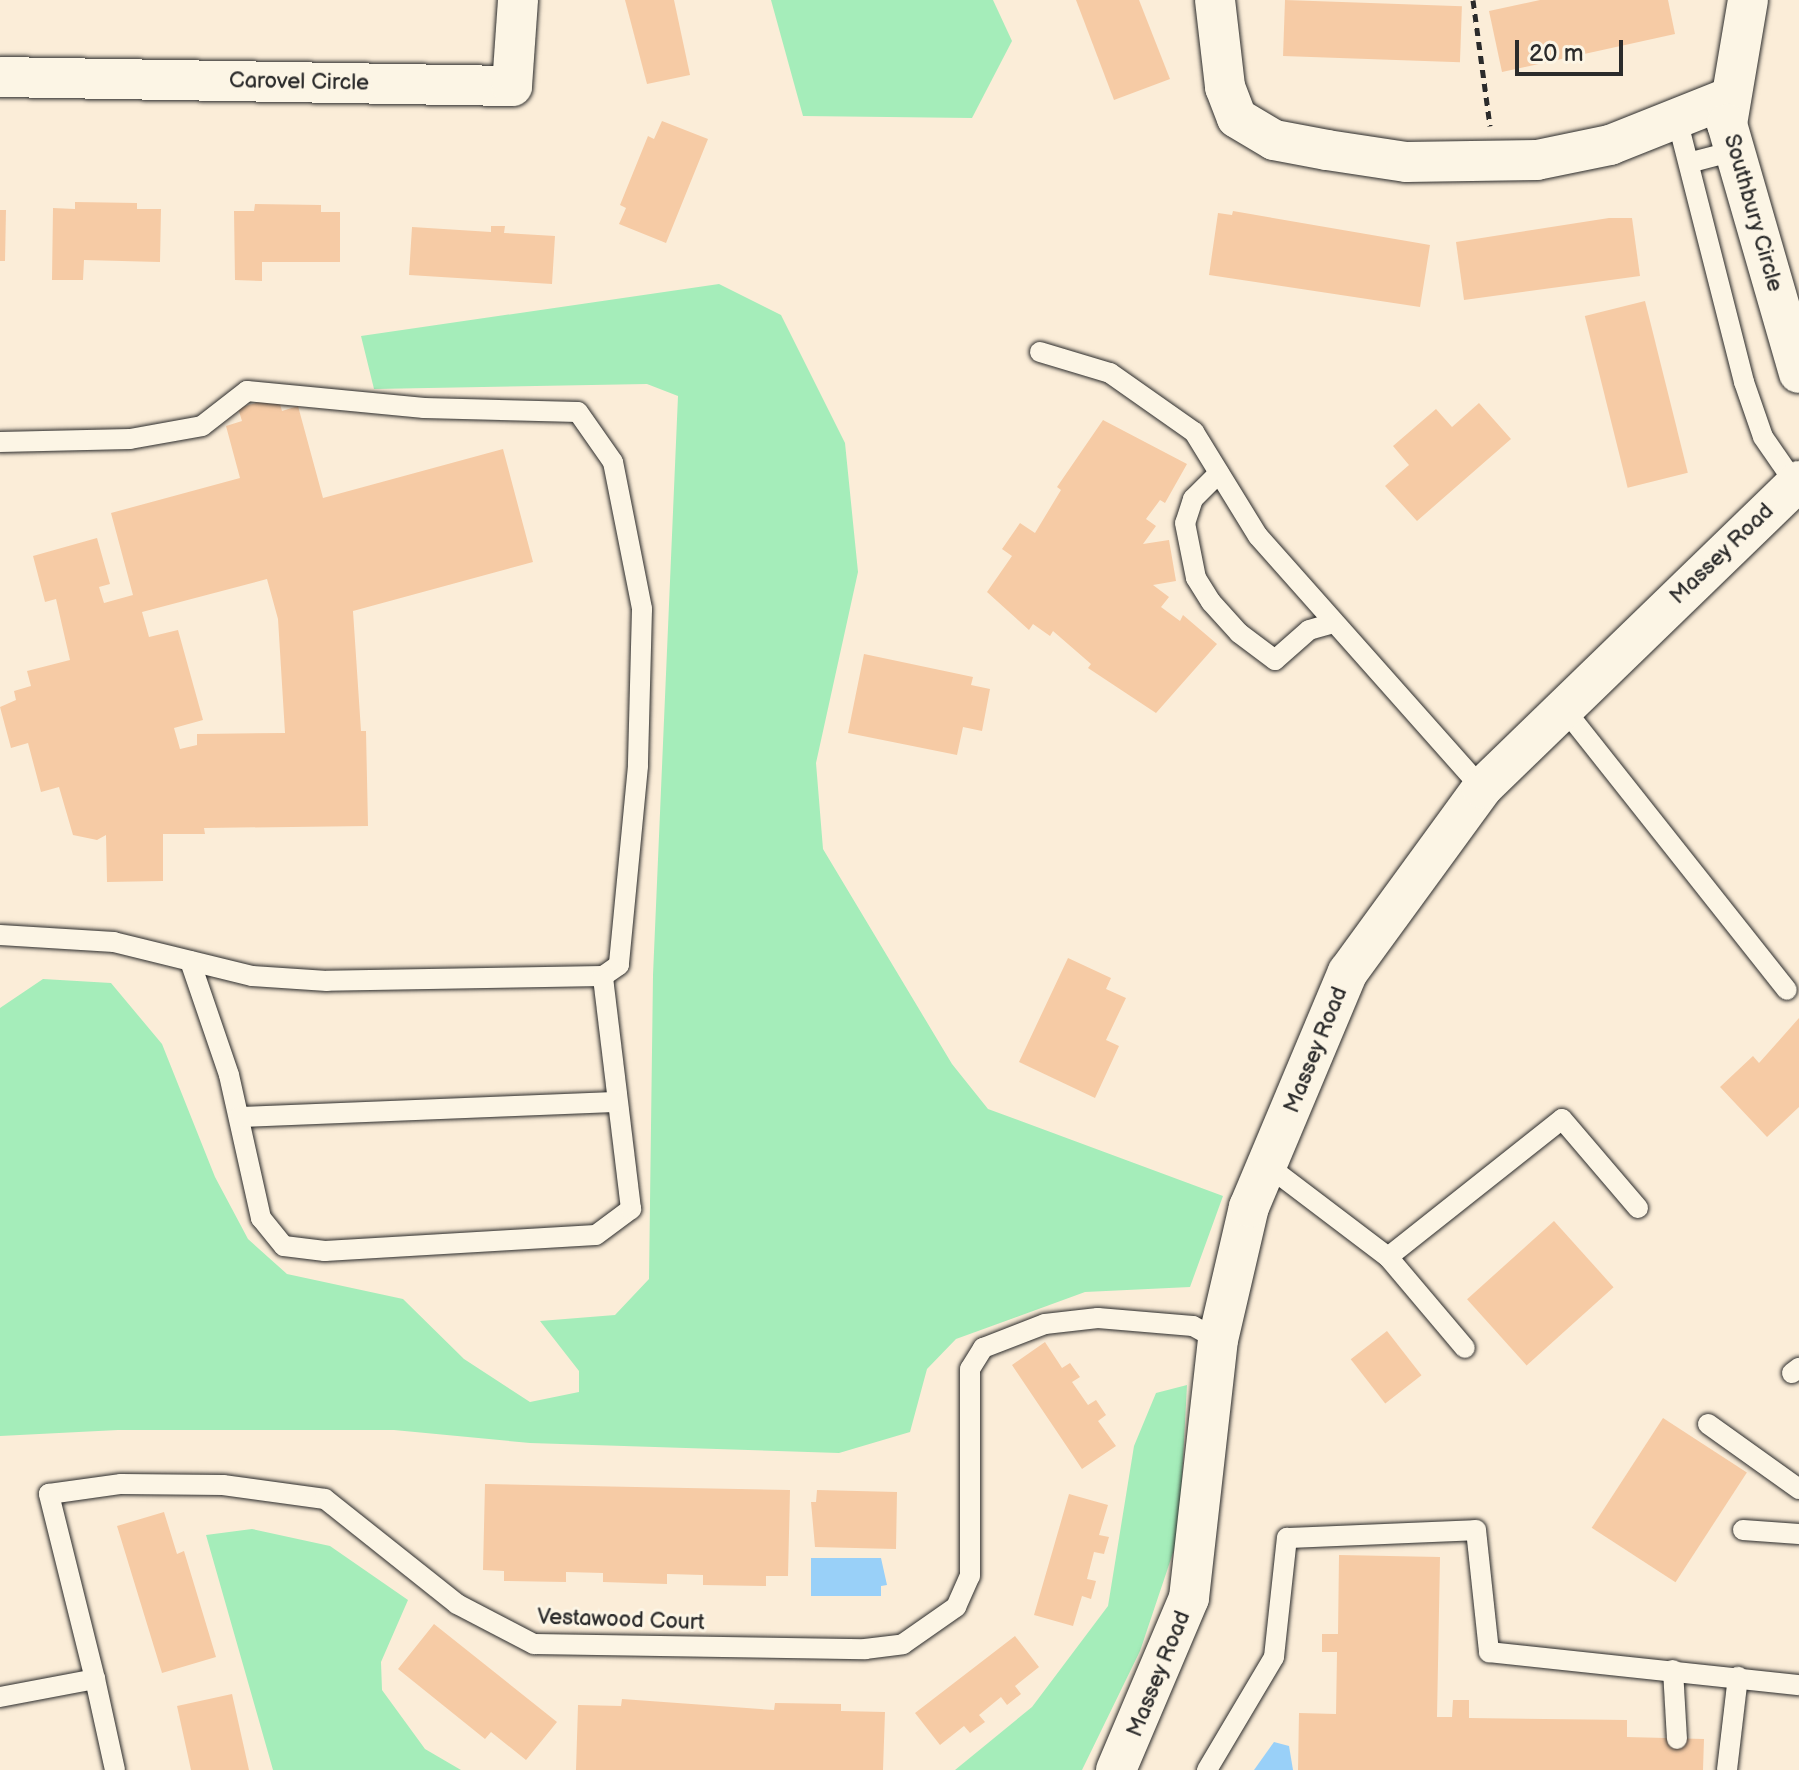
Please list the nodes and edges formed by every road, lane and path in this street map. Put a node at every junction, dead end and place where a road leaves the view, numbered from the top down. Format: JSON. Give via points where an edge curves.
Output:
{"nodes":[{"id":1,"x":518,"y":0,"type":"edge"},
{"id":2,"x":1215,"y":0,"type":"edge"},
{"id":3,"x":1473,"y":0,"type":"edge"},
{"id":4,"x":1748,"y":0,"type":"edge"},
{"id":5,"x":0,"y":77,"type":"edge"},
{"id":6,"x":1728,"y":98,"type":"junction"},
{"id":7,"x":1676,"y":115,"type":"junction"},
{"id":8,"x":1734,"y":151,"type":"junction"},
{"id":9,"x":1692,"y":162,"type":"junction"},
{"id":10,"x":1495,"y":163,"type":"junction"},
{"id":11,"x":1040,"y":352,"type":"dead end"},
{"id":12,"x":1799,"y":373,"type":"edge"},
{"id":13,"x":0,"y":442,"type":"edge"},
{"id":14,"x":1219,"y":473,"type":"junction"},
{"id":15,"x":1798,"y":485,"type":"edge"},
{"id":16,"x":1333,"y":623,"type":"junction"},
{"id":17,"x":1565,"y":710,"type":"junction"},
{"id":18,"x":1482,"y":788,"type":"junction"},
{"id":19,"x":0,"y":935,"type":"edge"},
{"id":20,"x":190,"y":961,"type":"junction"},
{"id":21,"x":603,"y":976,"type":"junction"},
{"id":22,"x":1787,"y":990,"type":"dead end"},
{"id":23,"x":617,"y":1102,"type":"junction"},
{"id":24,"x":239,"y":1117,"type":"junction"},
{"id":25,"x":1268,"y":1166,"type":"junction"},
{"id":26,"x":1638,"y":1208,"type":"dead end"},
{"id":27,"x":1388,"y":1257,"type":"junction"},
{"id":28,"x":1218,"y":1340,"type":"junction"},
{"id":29,"x":1465,"y":1348,"type":"dead end"},
{"id":30,"x":1708,"y":1424,"type":"dead end"},
{"id":31,"x":1799,"y":1489,"type":"edge"},
{"id":32,"x":1743,"y":1530,"type":"dead end"},
{"id":33,"x":1799,"y":1534,"type":"edge"},
{"id":34,"x":1673,"y":1670,"type":"junction"},
{"id":35,"x":1738,"y":1677,"type":"junction"},
{"id":36,"x":95,"y":1679,"type":"junction"},
{"id":37,"x":1799,"y":1685,"type":"edge"},
{"id":38,"x":0,"y":1697,"type":"edge"},
{"id":39,"x":1677,"y":1739,"type":"dead end"},
{"id":40,"x":115,"y":1770,"type":"edge"},
{"id":41,"x":1116,"y":1770,"type":"edge"},
{"id":42,"x":1207,"y":1770,"type":"edge"},
{"id":43,"x":1727,"y":1770,"type":"edge"}],
"edges":[{"from":1,"to":5,"type":"street","name":"Carovel Circle","via":[[512,86]]},
{"from":2,"to":10,"type":"street","via":[[1225,87],[1237,118],[1249,129],[1274,140],[1406,162]]},
{"from":3,"to":10,"type":"path"},
{"from":4,"to":6,"type":"street","name":"Southbury Circle"},
{"from":6,"to":7,"type":"street"},
{"from":6,"to":8,"type":"street","name":"Southbury Circle"},
{"from":7,"to":9,"type":"lane"},
{"from":7,"to":10,"type":"street","via":[[1610,145]]},
{"from":8,"to":9,"type":"lane"},
{"from":8,"to":12,"type":"street","name":"Southbury Circle"},
{"from":9,"to":15,"type":"lane","via":[[1744,382],[1763,437]]},
{"from":11,"to":14,"type":"lane","via":[[1110,373],[1194,432]]},
{"from":13,"to":21,"type":"lane","via":[[130,439],[202,426],[247,391],[424,408],[578,412],[613,462],[642,609],[638,766],[619,965]]},
{"from":14,"to":16,"type":"lane","via":[[1258,536]]},
{"from":14,"to":16,"type":"lane","via":[[1193,499],[1185,523],[1196,578],[1211,602],[1239,633],[1275,660],[1309,630]]},
{"from":15,"to":17,"type":"street","name":"Massey Road"},
{"from":16,"to":18,"type":"lane"},
{"from":17,"to":18,"type":"street","name":"Massey Road"},
{"from":17,"to":22,"type":"lane"},
{"from":18,"to":25,"type":"street","name":"Massey Road","via":[[1348,972]]},
{"from":19,"to":20,"type":"lane","via":[[114,942]]},
{"from":20,"to":21,"type":"lane","via":[[252,976],[327,981]]},
{"from":20,"to":24,"type":"lane"},
{"from":21,"to":23,"type":"lane"},
{"from":23,"to":24,"type":"lane"},
{"from":23,"to":24,"type":"lane","via":[[631,1209],[596,1235],[325,1251],[284,1246],[261,1218]]},
{"from":25,"to":27,"type":"lane"},
{"from":25,"to":28,"type":"street","name":"Massey Road","via":[[1249,1207]]},
{"from":26,"to":27,"type":"lane","via":[[1562,1119]]},
{"from":27,"to":29,"type":"lane"},
{"from":28,"to":36,"type":"lane","name":"Vestawood Court","via":[[1193,1326],[1098,1318],[1045,1324],[983,1348],[970,1369],[970,1576],[956,1607],[933,1628],[903,1644],[865,1649],[534,1644],[457,1604],[325,1499],[223,1485],[121,1484],[49,1494]]},
{"from":28,"to":41,"type":"street","name":"Massey Road","via":[[1189,1598]]},
{"from":30,"to":31,"type":"lane"},
{"from":32,"to":33,"type":"lane"},
{"from":34,"to":35,"type":"lane"},
{"from":34,"to":39,"type":"lane"},
{"from":34,"to":42,"type":"lane","via":[[1489,1652],[1476,1530],[1287,1538],[1274,1657]]},
{"from":35,"to":37,"type":"lane"},
{"from":35,"to":43,"type":"lane"},
{"from":36,"to":38,"type":"lane"},
{"from":36,"to":40,"type":"lane"}]}
